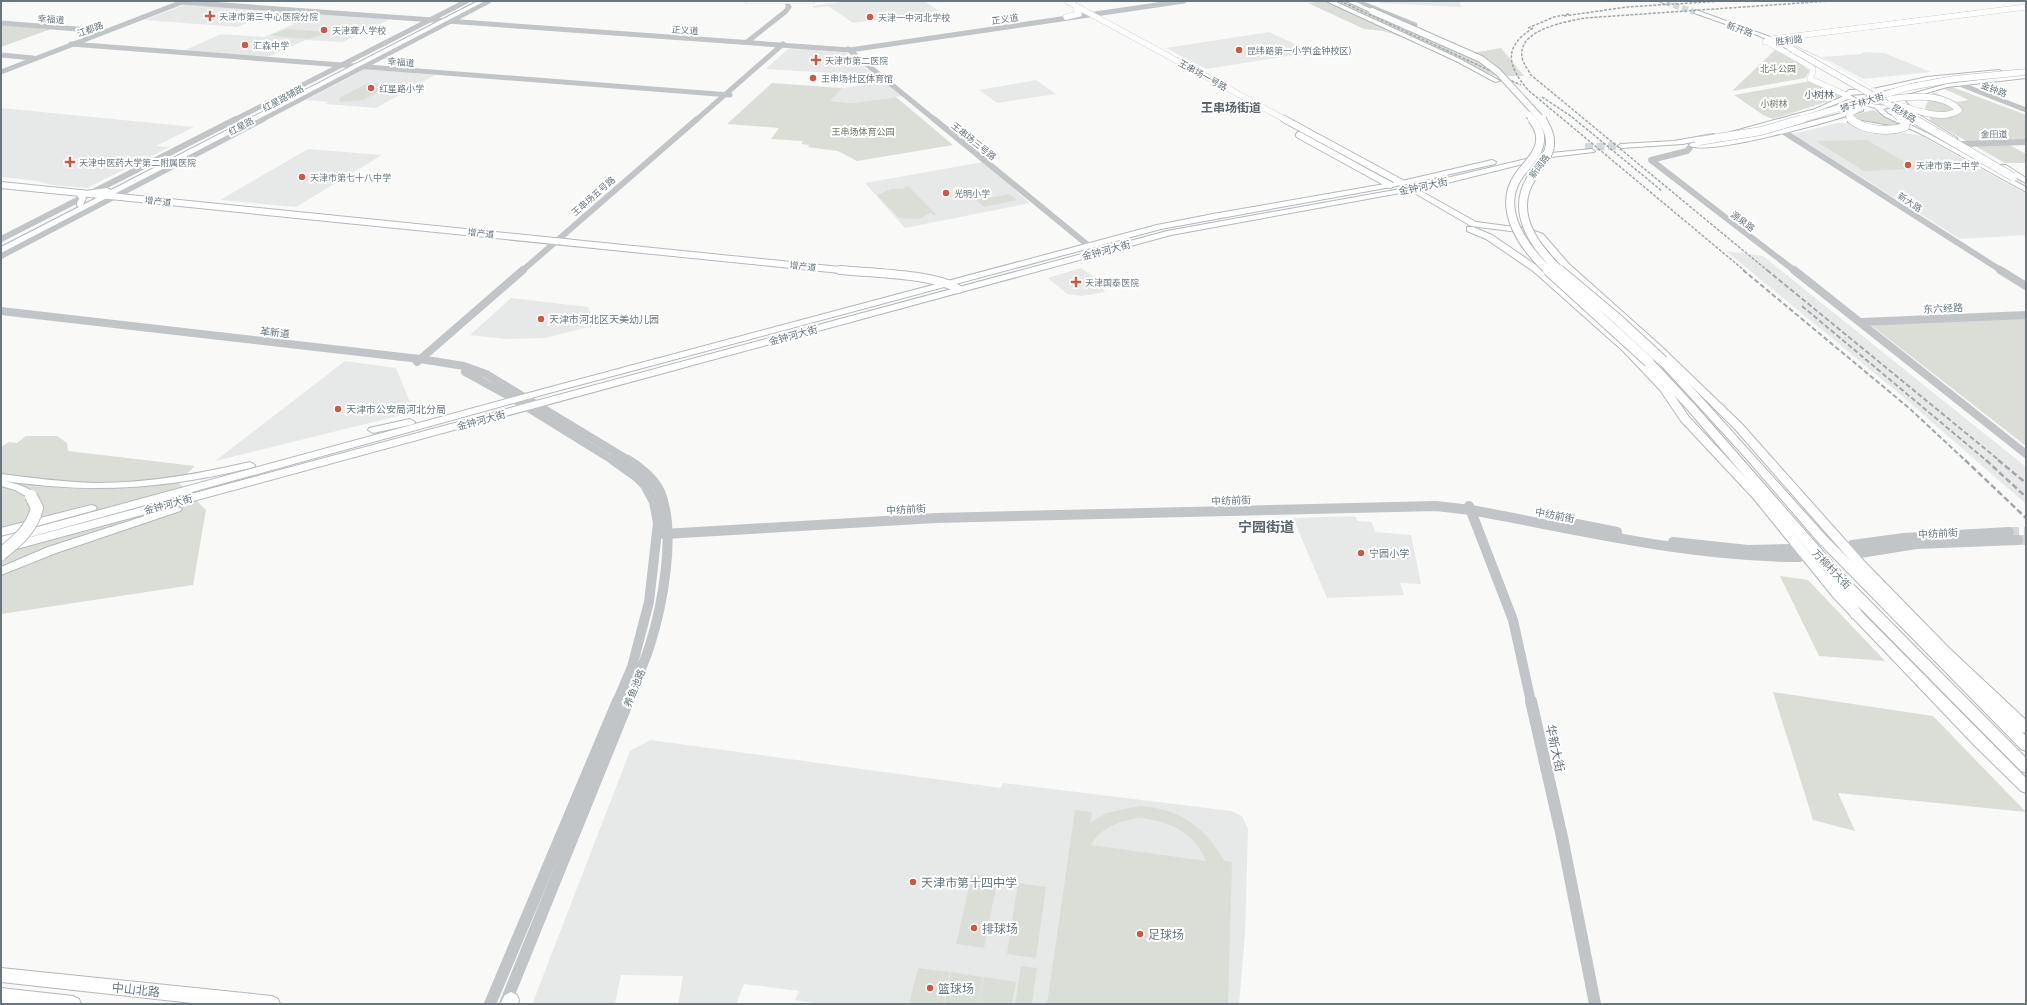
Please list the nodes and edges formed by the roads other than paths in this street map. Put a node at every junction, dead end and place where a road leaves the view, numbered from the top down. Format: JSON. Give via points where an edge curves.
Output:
{"nodes":[{"id":1,"x":184,"y":1,"type":"edge"},
{"id":2,"x":467,"y":1,"type":"edge"},
{"id":3,"x":474,"y":1,"type":"edge"},
{"id":4,"x":482,"y":1,"type":"edge"},
{"id":5,"x":489,"y":1,"type":"edge"},
{"id":6,"x":748,"y":1,"type":"edge"},
{"id":7,"x":812,"y":1,"type":"edge"},
{"id":8,"x":1059,"y":1,"type":"edge"},
{"id":9,"x":1068,"y":1,"type":"edge"},
{"id":10,"x":1176,"y":1,"type":"edge"},
{"id":11,"x":1184,"y":1,"type":"edge"},
{"id":12,"x":1329,"y":1,"type":"edge"},
{"id":13,"x":1349,"y":1,"type":"edge"},
{"id":14,"x":1356,"y":1,"type":"edge"},
{"id":15,"x":787,"y":2,"type":"edge"},
{"id":16,"x":2026,"y":8,"type":"edge"},
{"id":17,"x":1076,"y":9,"type":"dead end"},
{"id":18,"x":1695,"y":12,"type":"tunnel mouth"},
{"id":19,"x":1086,"y":13,"type":"junction"},
{"id":20,"x":1068,"y":17,"type":"joint"},
{"id":21,"x":441,"y":20,"type":"junction"},
{"id":22,"x":1,"y":23,"type":"edge"},
{"id":23,"x":1414,"y":25,"type":"dead end"},
{"id":24,"x":103,"y":31,"type":"junction"},
{"id":25,"x":1756,"y":34,"type":"junction"},
{"id":26,"x":1791,"y":37,"type":"junction"},
{"id":27,"x":1797,"y":39,"type":"junction"},
{"id":28,"x":1777,"y":41,"type":"junction"},
{"id":29,"x":746,"y":42,"type":"junction"},
{"id":30,"x":72,"y":45,"type":"junction"},
{"id":31,"x":801,"y":46,"type":"dead end"},
{"id":32,"x":783,"y":47,"type":"junction"},
{"id":33,"x":849,"y":49,"type":"junction"},
{"id":34,"x":1798,"y":49,"type":"junction"},
{"id":35,"x":1,"y":55,"type":"edge"},
{"id":36,"x":38,"y":57,"type":"junction"},
{"id":37,"x":28,"y":59,"type":"junction"},
{"id":38,"x":350,"y":67,"type":"junction"},
{"id":39,"x":1,"y":72,"type":"edge"},
{"id":40,"x":2026,"y":73,"type":"edge"},
{"id":41,"x":1957,"y":83,"type":"junction"},
{"id":42,"x":1936,"y":87,"type":"junction"},
{"id":43,"x":1870,"y":91,"type":"junction"},
{"id":44,"x":727,"y":95,"type":"junction"},
{"id":45,"x":1847,"y":96,"type":"junction"},
{"id":46,"x":1898,"y":100,"type":"junction"},
{"id":47,"x":1872,"y":104,"type":"junction"},
{"id":48,"x":1884,"y":105,"type":"junction"},
{"id":49,"x":1860,"y":108,"type":"junction"},
{"id":50,"x":2026,"y":110,"type":"edge"},
{"id":51,"x":1829,"y":119,"type":"junction"},
{"id":52,"x":1924,"y":120,"type":"junction"},
{"id":53,"x":1784,"y":132,"type":"junction"},
{"id":54,"x":1927,"y":135,"type":"junction"},
{"id":55,"x":1676,"y":142,"type":"junction"},
{"id":56,"x":1701,"y":142,"type":"junction"},
{"id":57,"x":2026,"y":142,"type":"edge"},
{"id":58,"x":1963,"y":144,"type":"junction"},
{"id":59,"x":1692,"y":145,"type":"junction"},
{"id":60,"x":1586,"y":147,"type":"tunnel mouth"},
{"id":61,"x":1592,"y":151,"type":"tunnel mouth"},
{"id":62,"x":2010,"y":177,"type":"junction"},
{"id":63,"x":1420,"y":179,"type":"junction"},
{"id":64,"x":2026,"y":181,"type":"edge"},
{"id":65,"x":2026,"y":184,"type":"edge"},
{"id":66,"x":1390,"y":185,"type":"junction"},
{"id":67,"x":1430,"y":185,"type":"junction"},
{"id":68,"x":1,"y":186,"type":"edge"},
{"id":69,"x":1401,"y":187,"type":"junction"},
{"id":70,"x":1412,"y":189,"type":"junction"},
{"id":71,"x":2026,"y":189,"type":"edge"},
{"id":72,"x":99,"y":196,"type":"junction"},
{"id":73,"x":1,"y":239,"type":"edge"},
{"id":74,"x":558,"y":242,"type":"junction"},
{"id":75,"x":1,"y":244,"type":"edge"},
{"id":76,"x":1090,"y":246,"type":"junction"},
{"id":77,"x":1,"y":250,"type":"edge"},
{"id":78,"x":1,"y":256,"type":"edge"},
{"id":79,"x":939,"y":286,"type":"junction"},
{"id":80,"x":2026,"y":286,"type":"edge"},
{"id":81,"x":948,"y":288,"type":"junction"},
{"id":82,"x":1,"y":311,"type":"edge"},
{"id":83,"x":2026,"y":314,"type":"edge"},
{"id":84,"x":1,"y":316,"type":"edge"},
{"id":85,"x":1862,"y":322,"type":"junction"},
{"id":86,"x":1663,"y":361,"type":"joint"},
{"id":87,"x":421,"y":362,"type":"junction"},
{"id":88,"x":1649,"y":362,"type":"joint"},
{"id":89,"x":1664,"y":389,"type":"junction"},
{"id":90,"x":1708,"y":397,"type":"junction"},
{"id":91,"x":520,"y":398,"type":"junction"},
{"id":92,"x":532,"y":406,"type":"junction"},
{"id":93,"x":460,"y":414,"type":"junction"},
{"id":94,"x":373,"y":430,"type":"dead end"},
{"id":95,"x":347,"y":451,"type":"junction"},
{"id":96,"x":1748,"y":454,"type":"junction"},
{"id":97,"x":2026,"y":454,"type":"edge"},
{"id":98,"x":250,"y":466,"type":"junction"},
{"id":99,"x":1750,"y":474,"type":"junction"},
{"id":100,"x":1,"y":477,"type":"edge"},
{"id":101,"x":1,"y":483,"type":"edge"},
{"id":102,"x":1470,"y":507,"type":"junction"},
{"id":103,"x":111,"y":530,"type":"junction"},
{"id":104,"x":1,"y":532,"type":"edge"},
{"id":105,"x":664,"y":532,"type":"junction"},
{"id":106,"x":2009,"y":532,"type":"tunnel mouth"},
{"id":107,"x":2018,"y":540,"type":"tunnel mouth"},
{"id":108,"x":1,"y":541,"type":"edge"},
{"id":109,"x":1852,"y":545,"type":"dead end"},
{"id":110,"x":1812,"y":548,"type":"junction"},
{"id":111,"x":1,"y":549,"type":"edge"},
{"id":112,"x":1793,"y":549,"type":"dead end"},
{"id":113,"x":1832,"y":550,"type":"junction"},
{"id":114,"x":1860,"y":553,"type":"dead end"},
{"id":115,"x":1,"y":554,"type":"edge"},
{"id":116,"x":1800,"y":557,"type":"dead end"},
{"id":117,"x":1,"y":571,"type":"edge"},
{"id":118,"x":1,"y":579,"type":"edge"},
{"id":119,"x":1857,"y":615,"type":"junction"},
{"id":120,"x":1912,"y":617,"type":"junction"},
{"id":121,"x":2026,"y":728,"type":"edge"},
{"id":122,"x":2026,"y":746,"type":"edge"},
{"id":123,"x":2026,"y":766,"type":"edge"},
{"id":124,"x":2026,"y":787,"type":"edge"},
{"id":125,"x":1,"y":975,"type":"edge"},
{"id":126,"x":1,"y":996,"type":"edge"},
{"id":127,"x":491,"y":1001,"type":"edge"},
{"id":128,"x":508,"y":1003,"type":"edge"},
{"id":129,"x":73,"y":1004,"type":"edge"},
{"id":130,"x":272,"y":1004,"type":"edge"},
{"id":131,"x":1595,"y":1004,"type":"edge"}],
"edges":[{"from":1,"to":21,"type":"street","name":"正义道"},
{"from":1,"to":24,"type":"street","name":"江都路"},
{"from":2,"to":21,"type":"street","name":"红星路辅路"},
{"from":3,"to":21,"type":"highway","name":"红星路"},
{"from":4,"to":21,"type":"highway","name":"红星路"},
{"from":5,"to":21,"type":"street","name":"红星路辅路"},
{"from":6,"to":15,"type":"main road"},
{"from":7,"to":15,"type":"main road"},
{"from":8,"to":19,"type":"main road","name":"王串场一号路"},
{"from":9,"to":19,"type":"main road","name":"王串场一号路"},
{"from":10,"to":19,"type":"street","name":"正义道"},
{"from":11,"to":19,"type":"street","name":"正义道"},
{"from":12,"to":88,"type":"highway","name":"新阔路","bridge":true,"via":[[1479,70],[1497,81],[1533,119],[1541,133],[1541,142],[1537,153],[1512,187],[1511,214],[1516,228],[1538,261]]},
{"from":13,"to":86,"type":"highway","name":"新阔路","bridge":true,"via":[[1481,59],[1498,72],[1542,118],[1549,131],[1551,147],[1546,158],[1529,178],[1522,196],[1524,220],[1530,234],[1553,264]]},
{"from":14,"to":23,"type":"street"},
{"from":15,"to":29,"type":"street","via":[[789,7],[785,12]]},
{"from":16,"to":26,"type":"main road","name":"胜利路"},
{"from":16,"to":27,"type":"main road","name":"胜利路"},
{"from":17,"to":20,"type":"main road","via":[[1078,14]]},
{"from":18,"to":25,"type":"main road","name":"新开路"},
{"from":19,"to":20,"type":"street"},
{"from":19,"to":33,"type":"street","name":"正义道"},
{"from":19,"to":66,"type":"main road","name":"王串场一号路"},
{"from":19,"to":69,"type":"main road","name":"王串场一号路"},
{"from":21,"to":29,"type":"street","name":"正义道"},
{"from":21,"to":32,"type":"street","name":"正义道"},
{"from":21,"to":38,"type":"highway","name":"红星路"},
{"from":21,"to":38,"type":"street","name":"红星路辅路"},
{"from":22,"to":24,"type":"street","name":"幸福道"},
{"from":24,"to":30,"type":"street","name":"江都路"},
{"from":25,"to":26,"type":"main road"},
{"from":25,"to":28,"type":"main road","name":"新开路"},
{"from":26,"to":28,"type":"main road"},
{"from":27,"to":28,"type":"main road"},
{"from":27,"to":34,"type":"main road","via":[[1791,42]]},
{"from":28,"to":34,"type":"main road"},
{"from":28,"to":43,"type":"main road","name":"昆纬路","bridge":true},
{"from":28,"to":45,"type":"main road","via":[[1812,67],[1810,79]]},
{"from":28,"to":48,"type":"main road","name":"昆纬路","bridge":true},
{"from":29,"to":32,"type":"street","name":"正义道"},
{"from":30,"to":36,"type":"street","name":"江都路"},
{"from":30,"to":38,"type":"street","name":"幸福道"},
{"from":31,"to":32,"type":"street"},
{"from":32,"to":33,"type":"street","name":"正义道"},
{"from":32,"to":44,"type":"street","name":"王串场五号路"},
{"from":33,"to":76,"type":"street","name":"王串场三号路"},
{"from":34,"to":43,"type":"main road"},
{"from":35,"to":37,"type":"street"},
{"from":36,"to":37,"type":"street","name":"江都路"},
{"from":36,"to":39,"type":"street","name":"江都路"},
{"from":37,"to":39,"type":"street","name":"江都路"},
{"from":38,"to":44,"type":"street","name":"幸福道"},
{"from":38,"to":72,"type":"highway","name":"红星路"},
{"from":38,"to":72,"type":"street","name":"红星路辅路"},
{"from":40,"to":41,"type":"main road"},
{"from":40,"to":43,"type":"main road","via":[[1944,77]]},
{"from":40,"to":47,"type":"main road","name":"狮子林大街","bridge":true,"via":[[1931,85],[1907,90]]},
{"from":40,"to":56,"type":"main road","name":"狮子林大街","bridge":true,"via":[[1954,79],[1910,87],[1761,131]]},
{"from":41,"to":42,"type":"main road"},
{"from":41,"to":50,"type":"street","name":"金钟路"},
{"from":42,"to":46,"type":"main road"},
{"from":42,"to":52,"type":"main road","via":[[1924,93],[1917,101],[1917,110]]},
{"from":43,"to":45,"type":"main road","via":[[1852,91]]},
{"from":43,"to":46,"type":"main road","via":[[1891,95]]},
{"from":43,"to":46,"type":"main road","bridge":true,"via":[[1917,111],[1946,114],[1959,110],[1953,105],[1934,99],[1911,96]]},
{"from":43,"to":62,"type":"main road","name":"昆纬路","bridge":true},
{"from":44,"to":74,"type":"street","name":"王串场五号路"},
{"from":45,"to":47,"type":"main road","via":[[1857,102]]},
{"from":45,"to":55,"type":"main road","via":[[1817,110],[1772,124]]},
{"from":46,"to":47,"type":"main road","via":[[1894,106]]},
{"from":46,"to":49,"type":"main road","bridge":true},
{"from":46,"to":52,"type":"main road"},
{"from":47,"to":49,"type":"main road","bridge":true},
{"from":47,"to":51,"type":"main road"},
{"from":47,"to":54,"type":"main road","via":[[1886,115]]},
{"from":47,"to":56,"type":"main road","name":"狮子林大街","bridge":true,"via":[[1773,131]]},
{"from":48,"to":49,"type":"main road","bridge":true,"via":[[1906,123],[1905,127],[1887,130],[1858,124],[1850,119],[1849,114]]},
{"from":48,"to":62,"type":"main road","name":"昆纬路","bridge":true},
{"from":51,"to":53,"type":"main road"},
{"from":51,"to":54,"type":"main road","via":[[1866,123]]},
{"from":52,"to":58,"type":"main road"},
{"from":53,"to":59,"type":"main road","via":[[1723,144]]},
{"from":53,"to":80,"type":"street","name":"新大路"},
{"from":54,"to":71,"type":"main road"},
{"from":55,"to":56,"type":"main road"},
{"from":55,"to":59,"type":"main road","via":[[1624,148]]},
{"from":56,"to":59,"type":"main road"},
{"from":57,"to":58,"type":"street","name":"金田道"},
{"from":58,"to":64,"type":"main road"},
{"from":59,"to":85,"type":"street","name":"源泉路","via":[[1687,150],[1651,160]]},
{"from":60,"to":63,"type":"main road","name":"金钟河大街","via":[[1523,154]]},
{"from":61,"to":67,"type":"main road","name":"金钟河大街","via":[[1551,155]]},
{"from":62,"to":65,"type":"main road"},
{"from":62,"to":71,"type":"main road"},
{"from":63,"to":67,"type":"main road","via":[[1419,183]]},
{"from":63,"to":69,"type":"main road","name":"金钟河大街"},
{"from":66,"to":69,"type":"main road"},
{"from":66,"to":76,"type":"main road","name":"金钟河大街","via":[[1186,221]]},
{"from":67,"to":70,"type":"main road","name":"金钟河大街"},
{"from":68,"to":72,"type":"main road","name":"增产道"},
{"from":69,"to":70,"type":"main road","name":"金钟河大街"},
{"from":69,"to":81,"type":"main road","name":"金钟河大街","via":[[1170,233],[958,289]]},
{"from":69,"to":89,"type":"main road","via":[[1465,227],[1489,237],[1536,269],[1626,349]]},
{"from":70,"to":90,"type":"main road","via":[[1474,224],[1540,236],[1566,266],[1659,348]]},
{"from":72,"to":73,"type":"street","name":"红星路辅路"},
{"from":72,"to":74,"type":"main road","name":"增产道"},
{"from":72,"to":75,"type":"highway","name":"红星路"},
{"from":72,"to":77,"type":"highway","name":"红星路"},
{"from":72,"to":78,"type":"street","name":"红星路辅路"},
{"from":74,"to":79,"type":"main road","name":"增产道","via":[[927,281]]},
{"from":74,"to":81,"type":"main road","name":"增产道","via":[[932,279]]},
{"from":74,"to":87,"type":"street","name":"王串场五号路"},
{"from":76,"to":81,"type":"main road","name":"金钟河大街"},
{"from":79,"to":81,"type":"main road","name":"金钟河大街"},
{"from":79,"to":91,"type":"main road","name":"金钟河大街"},
{"from":81,"to":92,"type":"main road","name":"金钟河大街"},
{"from":82,"to":87,"type":"street","name":"革新道"},
{"from":83,"to":85,"type":"street","name":"东六经路"},
{"from":84,"to":87,"type":"street","name":"革新道"},
{"from":85,"to":97,"type":"street"},
{"from":86,"to":96,"type":"highway","name":"万柳村大街"},
{"from":87,"to":91,"type":"street","name":"革新道","via":[[475,369],[494,378]]},
{"from":88,"to":99,"type":"highway","name":"万柳村大街"},
{"from":89,"to":99,"type":"main road"},
{"from":89,"to":119,"type":"main road","via":[[1685,419],[1744,481]]},
{"from":90,"to":96,"type":"main road","via":[[1743,443]]},
{"from":90,"to":120,"type":"main road","via":[[1738,426],[1840,543]]},
{"from":91,"to":92,"type":"street","name":"养鱼池路"},
{"from":91,"to":93,"type":"main road","name":"金钟河大街"},
{"from":92,"to":95,"type":"main road","name":"金钟河大街"},
{"from":92,"to":105,"type":"street","name":"养鱼池路","via":[[621,455],[645,472],[660,491],[667,513]]},
{"from":93,"to":94,"type":"main road"},
{"from":93,"to":95,"type":"main road"},
{"from":95,"to":98,"type":"main road"},
{"from":95,"to":103,"type":"main road"},
{"from":95,"to":108,"type":"main road","name":"金钟河大街","bridge":true},
{"from":95,"to":111,"type":"main road","name":"金钟河大街","bridge":true},
{"from":96,"to":113,"type":"highway","name":"万柳村大街"},
{"from":98,"to":100,"type":"main road","via":[[191,478],[125,486]]},
{"from":98,"to":104,"type":"main road"},
{"from":99,"to":110,"type":"highway","name":"万柳村大街"},
{"from":101,"to":115,"type":"main road","bridge":true,"via":[[27,492],[37,508],[26,532]]},
{"from":102,"to":105,"type":"street","name":"中纺前街","via":[[1418,506],[948,518]]},
{"from":102,"to":112,"type":"street","via":[[1670,541],[1748,550]]},
{"from":102,"to":116,"type":"street","name":"中纺前街","via":[[1687,550],[1764,557]]},
{"from":102,"to":131,"type":"street","name":"华新大街","via":[[1514,620],[1562,837]]},
{"from":103,"to":117,"type":"main road"},
{"from":103,"to":118,"type":"main road","via":[[54,553]]},
{"from":105,"to":127,"type":"street","name":"养鱼池路","via":[[632,667]]},
{"from":105,"to":128,"type":"street","name":"养鱼池路","via":[[664,582],[649,648]]},
{"from":106,"to":109,"type":"street","via":[[1904,538]]},
{"from":107,"to":114,"type":"street","name":"中纺前街","via":[[1916,544]]},
{"from":110,"to":119,"type":"highway"},
{"from":110,"to":123,"type":"highway","name":"万柳村大街"},
{"from":113,"to":120,"type":"main road"},
{"from":113,"to":122,"type":"highway","name":"万柳村大街"},
{"from":119,"to":124,"type":"main road"},
{"from":120,"to":121,"type":"main road"},
{"from":125,"to":130,"type":"main road","name":"中山北路"},
{"from":126,"to":129,"type":"main road"}]}
